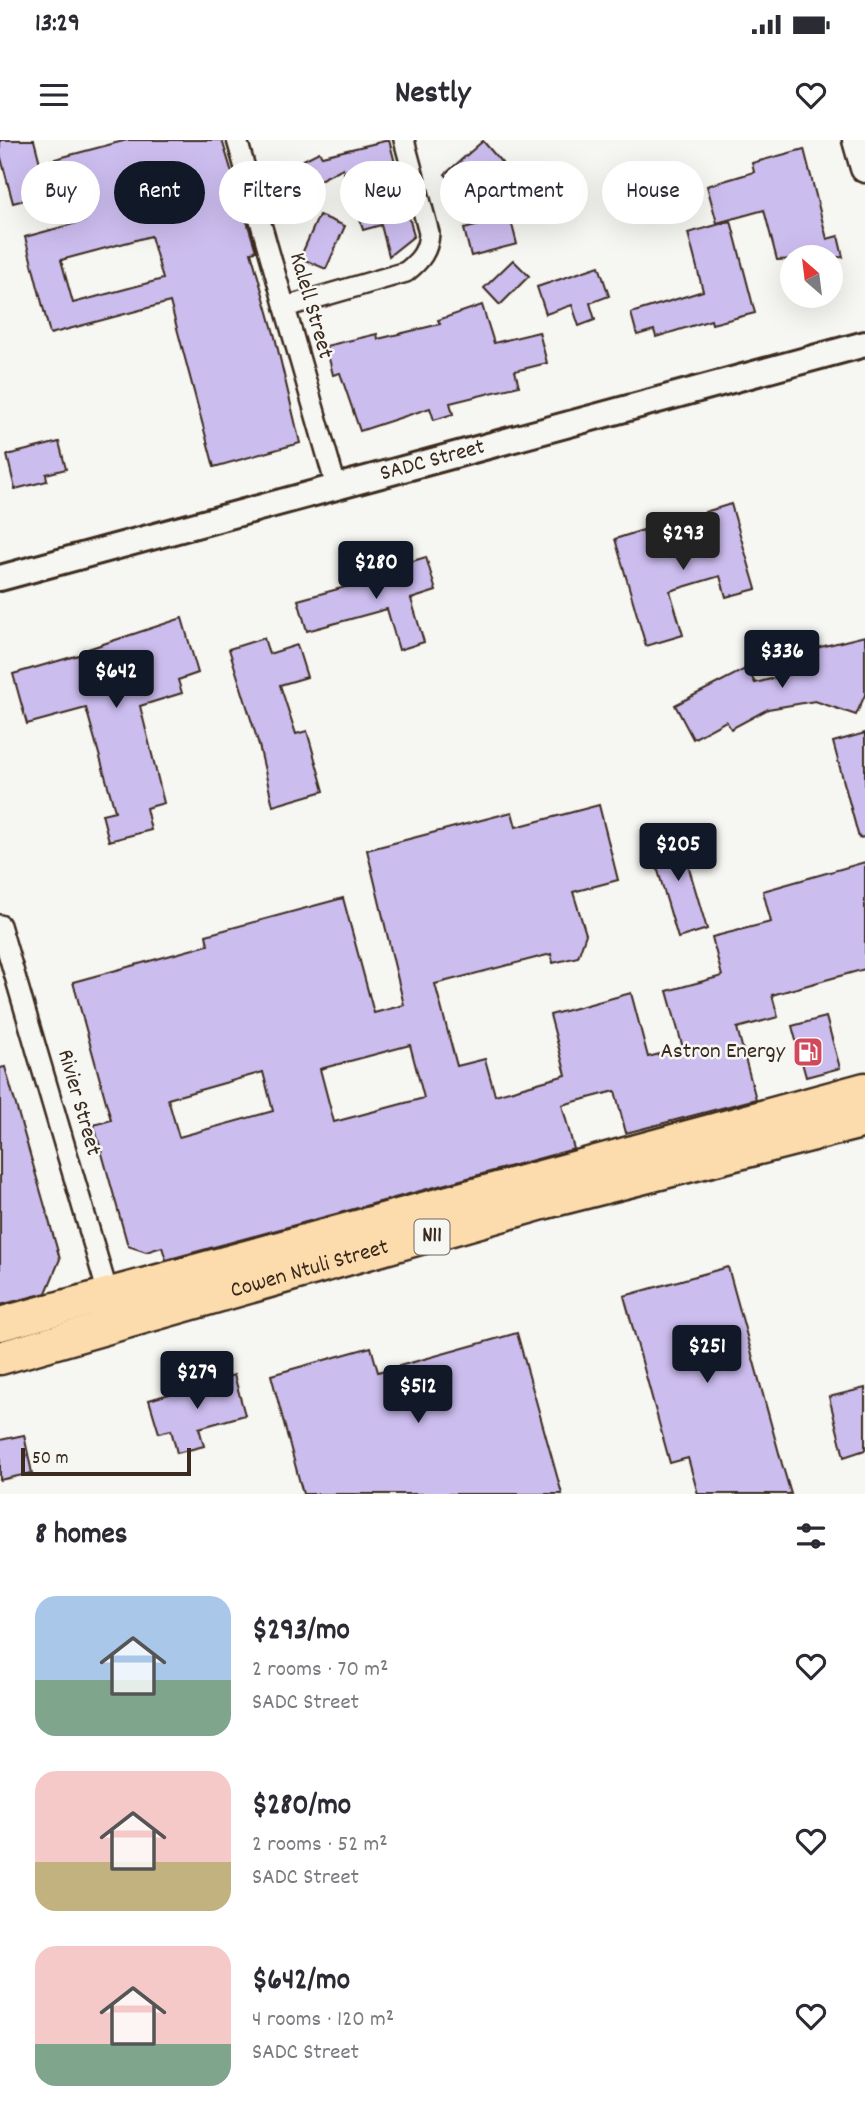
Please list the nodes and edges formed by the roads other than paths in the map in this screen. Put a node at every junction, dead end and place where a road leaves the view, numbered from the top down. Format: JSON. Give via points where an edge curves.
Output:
{"nodes":[{"id":1,"x":237,"y":140,"type":"edge"},
{"id":2,"x":404,"y":140,"type":"edge"},
{"id":3,"x":858,"y":140,"type":"edge"},
{"id":4,"x":865,"y":168,"type":"edge"},
{"id":5,"x":285,"y":307,"type":"junction"},
{"id":6,"x":865,"y":344,"type":"edge"},
{"id":7,"x":336,"y":486,"type":"junction"},
{"id":8,"x":0,"y":579,"type":"edge"},
{"id":9,"x":0,"y":925,"type":"edge"},
{"id":10,"x":865,"y":1089,"type":"edge"},
{"id":11,"x":865,"y":1121,"type":"edge"},
{"id":12,"x":109,"y":1295,"type":"junction"},
{"id":13,"x":0,"y":1324,"type":"edge"},
{"id":14,"x":117,"y":1326,"type":"junction"},
{"id":15,"x":0,"y":1358,"type":"edge"}],
"edges":[{"from":1,"to":5,"type":"street","name":"Kalell Street"},
{"from":2,"to":5,"type":"street","via":[[429,233],[428,248],[419,261],[406,272]]},
{"from":3,"to":4,"type":"main road"},
{"from":5,"to":7,"type":"street","name":"Kalell Street"},
{"from":6,"to":7,"type":"street","name":"SADC Street"},
{"from":7,"to":8,"type":"street","name":"SADC Street"},
{"from":9,"to":12,"type":"street","name":"Rivier Street"},
{"from":10,"to":12,"type":"highway","name":"Cowen Ntuli Street","number":"N11"},
{"from":11,"to":14,"type":"highway","name":"Cowen Ntuli Street","number":"N11","via":[[546,1202]]},
{"from":12,"to":13,"type":"highway","name":"Cowen Ntuli Street","number":"N11"},
{"from":12,"to":14,"type":"street","name":"Rivier Street"},
{"from":14,"to":15,"type":"highway","name":"Cowen Ntuli Street","number":"N11"}]}
